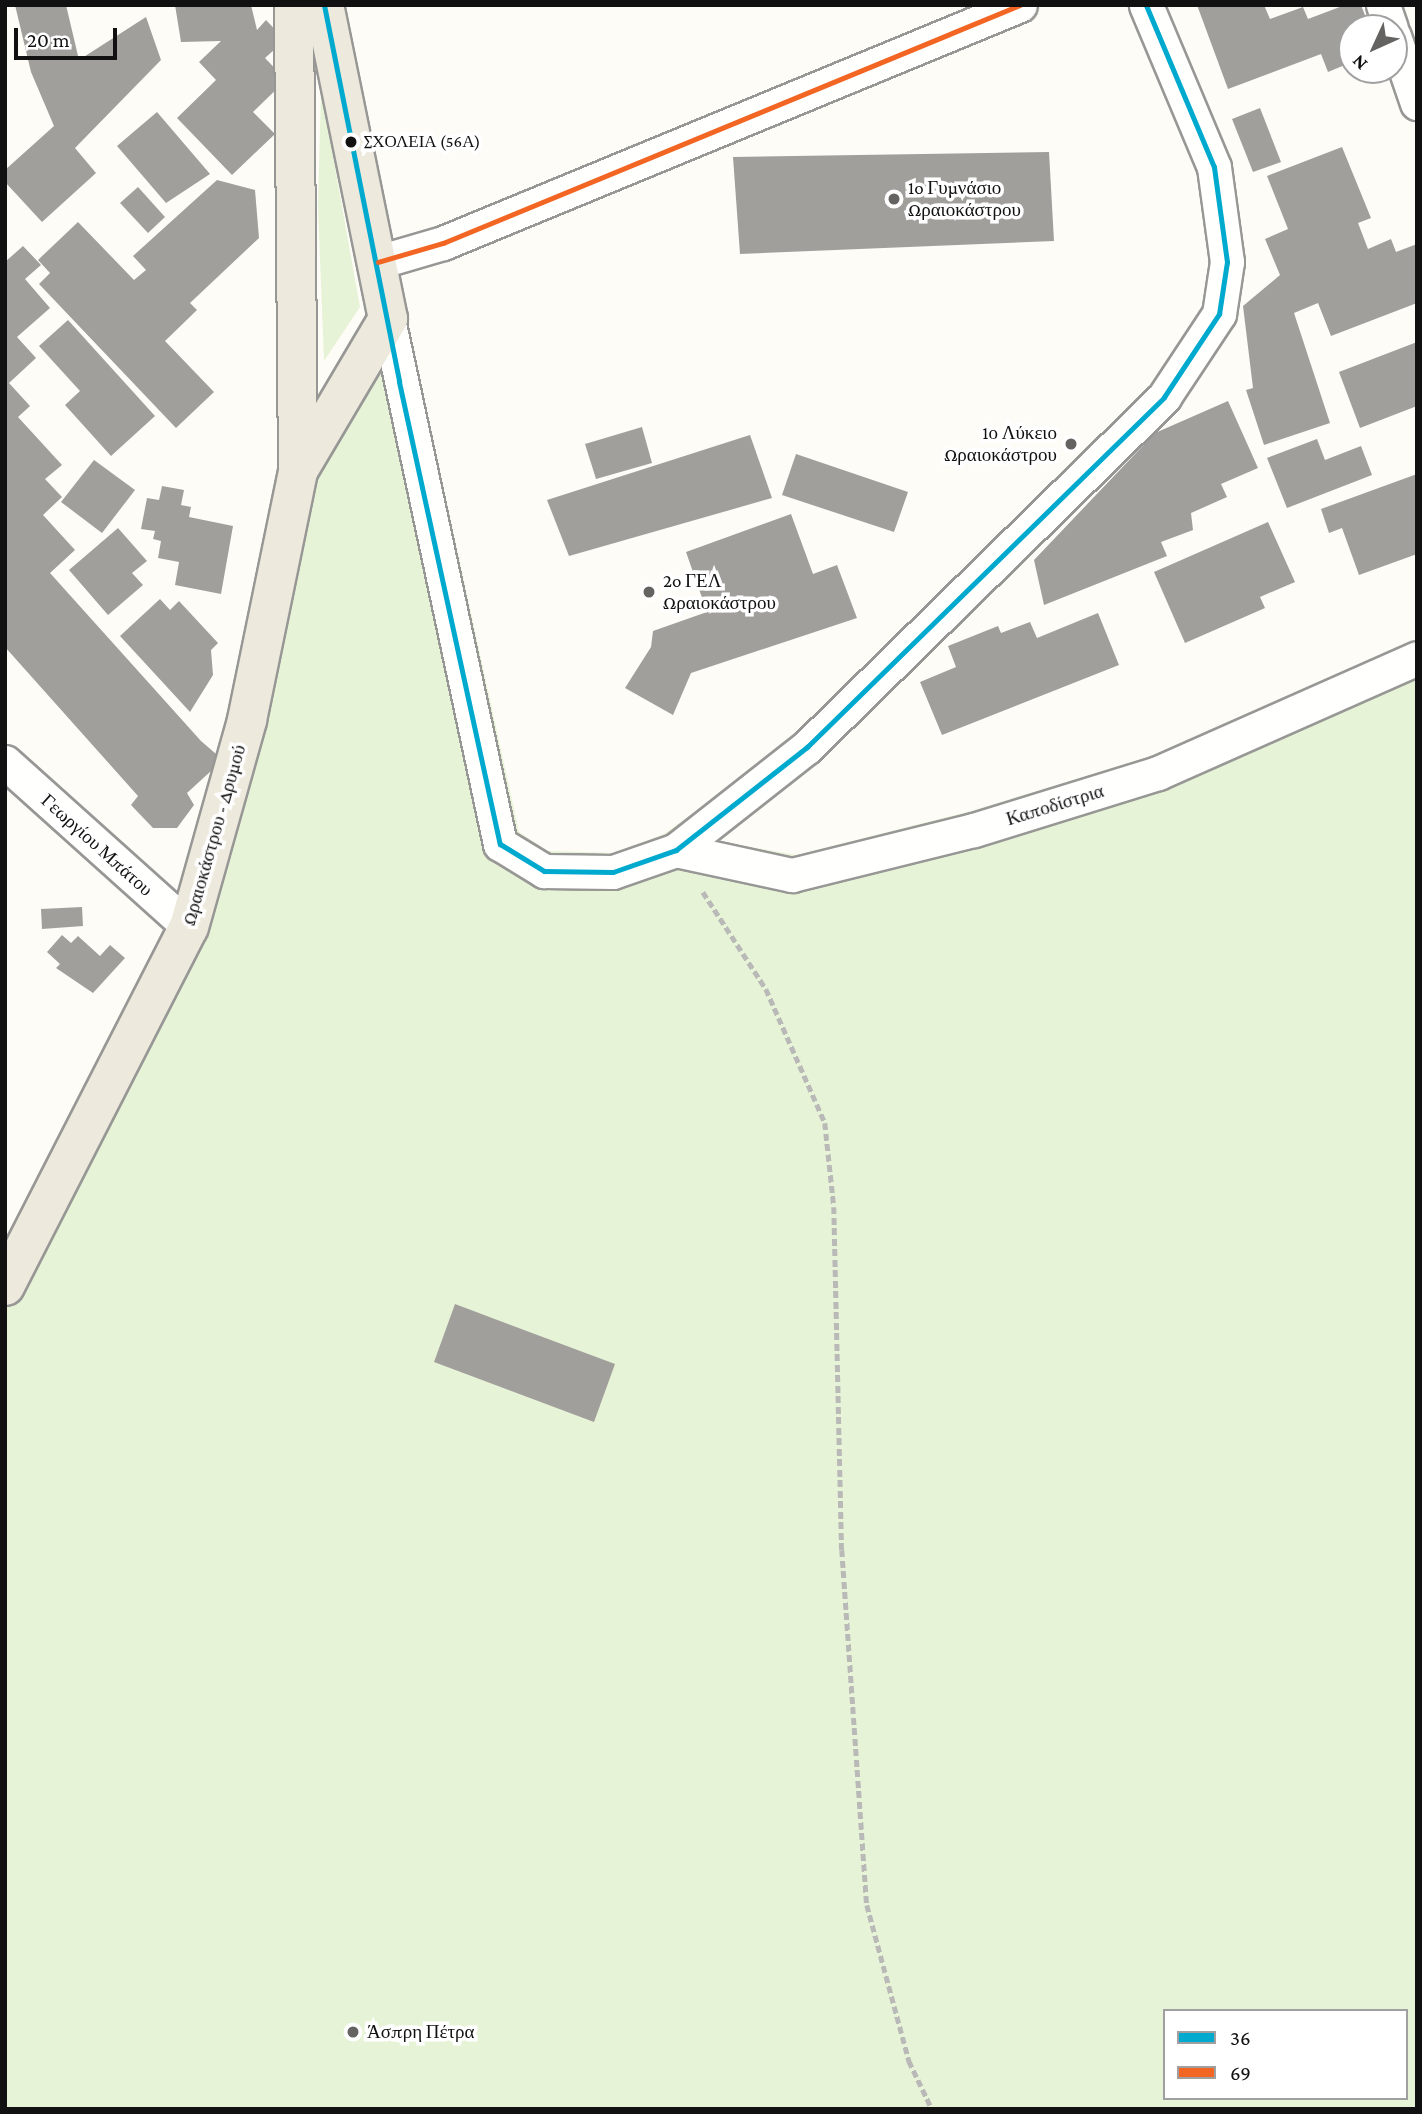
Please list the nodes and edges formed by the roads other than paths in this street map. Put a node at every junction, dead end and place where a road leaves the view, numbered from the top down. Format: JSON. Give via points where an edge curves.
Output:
{"nodes":[{"id":1,"x":294,"y":5,"type":"edge"},
{"id":2,"x":324,"y":5,"type":"edge"},
{"id":3,"x":1020,"y":5,"type":"edge"},
{"id":4,"x":1146,"y":5,"type":"edge"},
{"id":5,"x":1408,"y":77,"type":"edge"},
{"id":6,"x":1417,"y":103,"type":"edge"},
{"id":7,"x":378,"y":262,"type":"junction"},
{"id":8,"x":388,"y":319,"type":"junction"},
{"id":9,"x":298,"y":471,"type":"junction"},
{"id":10,"x":1417,"y":658,"type":"edge"},
{"id":11,"x":5,"y":762,"type":"edge"},
{"id":12,"x":676,"y":850,"type":"junction"},
{"id":13,"x":189,"y":927,"type":"junction"},
{"id":14,"x":5,"y":1286,"type":"edge"}],
"edges":[{"from":1,"to":9,"type":"main road"},
{"from":2,"to":7,"type":"main road"},
{"from":3,"to":7,"type":"street","via":[[455,238]]},
{"from":4,"to":12,"type":"street","via":[[1214,167],[1227,262],[1219,314],[1164,397],[807,747]]},
{"from":5,"to":6,"type":"street"},
{"from":7,"to":8,"type":"main road"},
{"from":8,"to":9,"type":"main road"},
{"from":8,"to":12,"type":"street","via":[[500,844],[544,871],[613,872]]},
{"from":9,"to":13,"type":"main road","name":"Ωραιοκάστρου - Δρυμού","via":[[247,720]]},
{"from":10,"to":12,"type":"street","name":"Καποδίστρια","via":[[1158,773],[974,830],[792,875]]},
{"from":11,"to":13,"type":"street","name":"Γεωργίου Μπάτου"},
{"from":13,"to":14,"type":"main road","name":"Ωραιοκάστρου - Δρυμού"}]}
